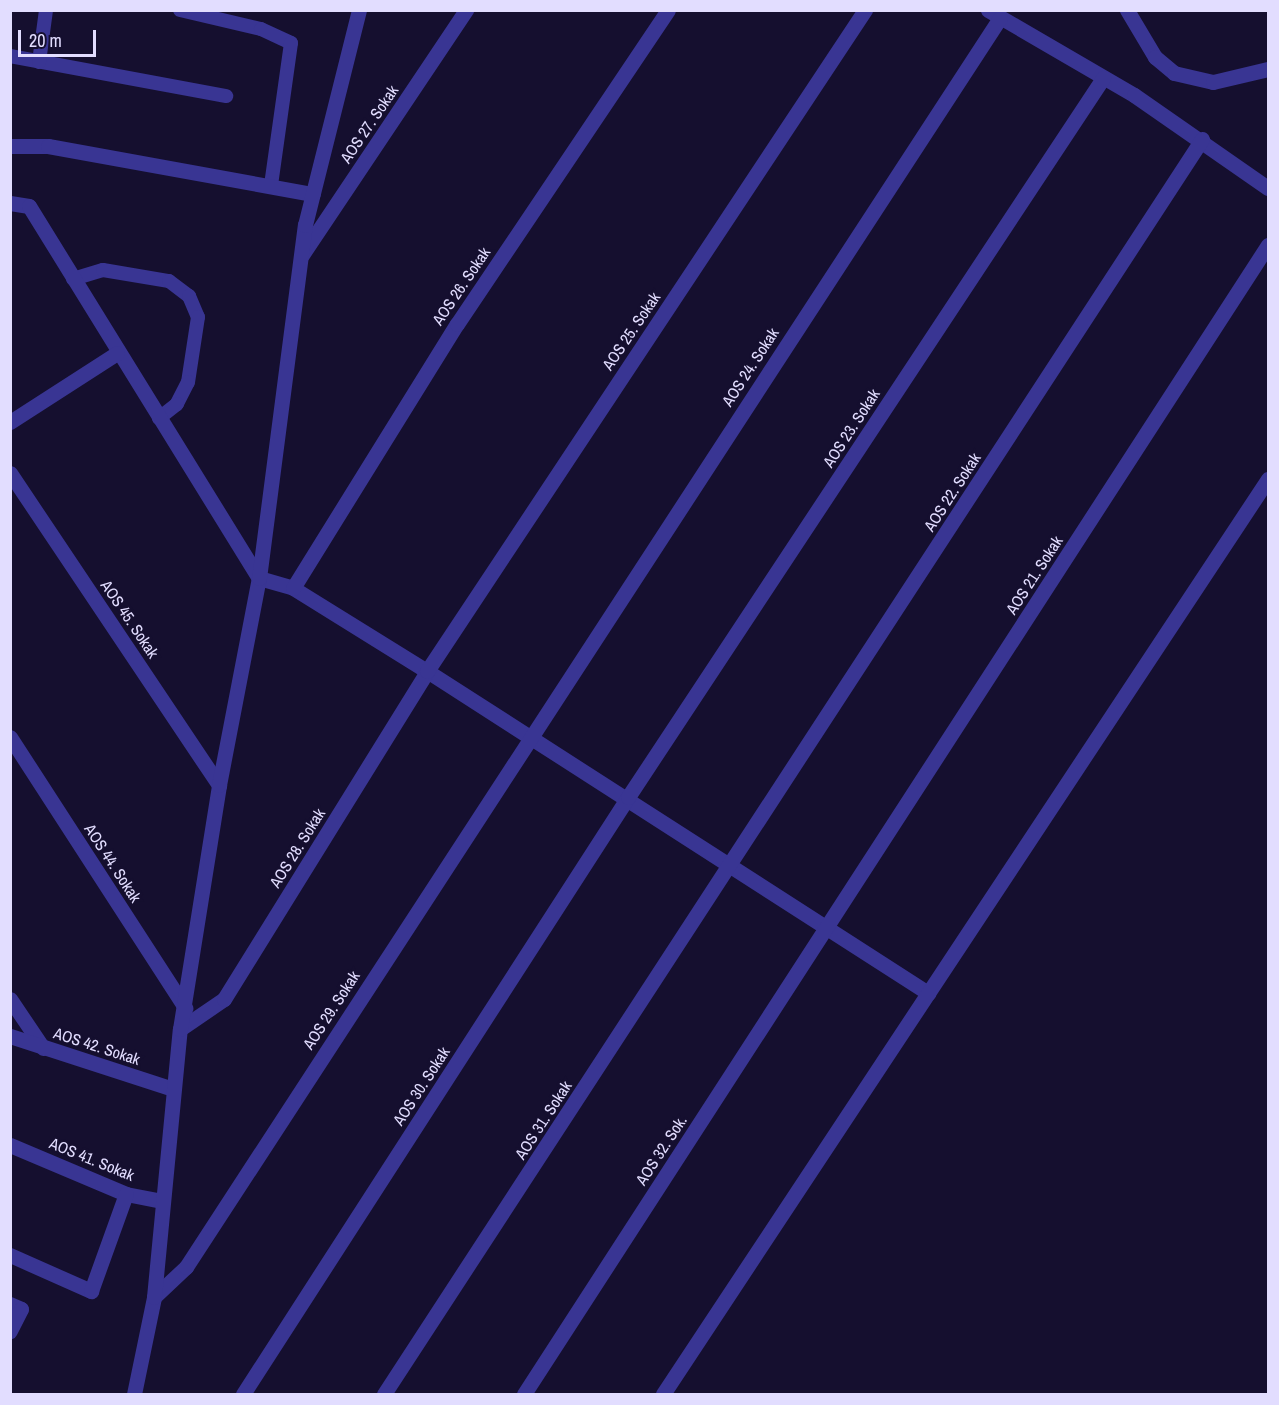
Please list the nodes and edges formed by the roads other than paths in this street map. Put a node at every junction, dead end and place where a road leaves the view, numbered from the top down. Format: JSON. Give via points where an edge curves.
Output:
{"nodes":[{"id":1,"x":46,"y":10,"type":"edge"},
{"id":2,"x":180,"y":10,"type":"edge"},
{"id":3,"x":466,"y":10,"type":"edge"},
{"id":4,"x":668,"y":10,"type":"edge"},
{"id":5,"x":865,"y":10,"type":"edge"},
{"id":6,"x":1132,"y":12,"type":"edge"},
{"id":7,"x":362,"y":14,"type":"edge"},
{"id":8,"x":994,"y":14,"type":"edge"},
{"id":9,"x":10,"y":57,"type":"edge"},
{"id":10,"x":39,"y":62,"type":"junction"},
{"id":11,"x":1269,"y":69,"type":"edge"},
{"id":12,"x":1103,"y":78,"type":"junction"},
{"id":13,"x":226,"y":96,"type":"dead end"},
{"id":14,"x":1202,"y":139,"type":"junction"},
{"id":15,"x":10,"y":146,"type":"edge"},
{"id":16,"x":271,"y":186,"type":"junction"},
{"id":17,"x":1269,"y":188,"type":"edge"},
{"id":18,"x":313,"y":194,"type":"junction"},
{"id":19,"x":10,"y":203,"type":"edge"},
{"id":20,"x":1269,"y":245,"type":"edge"},
{"id":21,"x":300,"y":258,"type":"junction"},
{"id":22,"x":73,"y":279,"type":"junction"},
{"id":23,"x":117,"y":353,"type":"junction"},
{"id":24,"x":159,"y":418,"type":"junction"},
{"id":25,"x":10,"y":422,"type":"edge"},
{"id":26,"x":10,"y":473,"type":"edge"},
{"id":27,"x":1269,"y":479,"type":"edge"},
{"id":28,"x":259,"y":578,"type":"junction"},
{"id":29,"x":293,"y":588,"type":"junction"},
{"id":30,"x":428,"y":671,"type":"junction"},
{"id":31,"x":530,"y":735,"type":"junction"},
{"id":32,"x":10,"y":737,"type":"edge"},
{"id":33,"x":219,"y":785,"type":"junction"},
{"id":34,"x":628,"y":797,"type":"junction"},
{"id":35,"x":732,"y":866,"type":"junction"},
{"id":36,"x":829,"y":925,"type":"junction"},
{"id":37,"x":928,"y":993,"type":"junction"},
{"id":38,"x":10,"y":999,"type":"edge"},
{"id":39,"x":185,"y":1008,"type":"junction"},
{"id":40,"x":180,"y":1029,"type":"junction"},
{"id":41,"x":10,"y":1036,"type":"edge"},
{"id":42,"x":43,"y":1048,"type":"junction"},
{"id":43,"x":172,"y":1089,"type":"junction"},
{"id":44,"x":10,"y":1145,"type":"edge"},
{"id":45,"x":126,"y":1194,"type":"junction"},
{"id":46,"x":161,"y":1201,"type":"junction"},
{"id":47,"x":10,"y":1255,"type":"edge"},
{"id":48,"x":154,"y":1297,"type":"junction"},
{"id":49,"x":10,"y":1304,"type":"edge"},
{"id":50,"x":10,"y":1331,"type":"edge"},
{"id":51,"x":134,"y":1395,"type":"edge"},
{"id":52,"x":243,"y":1395,"type":"edge"},
{"id":53,"x":384,"y":1395,"type":"edge"},
{"id":54,"x":524,"y":1395,"type":"edge"},
{"id":55,"x":663,"y":1395,"type":"edge"}],
"edges":[{"from":1,"to":10,"type":"lane"},
{"from":2,"to":16,"type":"lane","via":[[261,29],[291,43]]},
{"from":3,"to":21,"type":"street","name":"AOS 27. Sokak"},
{"from":4,"to":29,"type":"street","name":"AOS 26. Sokak","via":[[457,324]]},
{"from":5,"to":30,"type":"street","name":"AOS 25. Sokak"},
{"from":6,"to":11,"type":"street","via":[[1155,57],[1174,73],[1213,82]]},
{"from":7,"to":18,"type":"street"},
{"from":8,"to":12,"type":"street"},
{"from":8,"to":31,"type":"street","name":"AOS 24. Sokak"},
{"from":9,"to":10,"type":"lane"},
{"from":10,"to":13,"type":"lane"},
{"from":12,"to":14,"type":"street"},
{"from":12,"to":34,"type":"street","name":"AOS 23. Sokak"},
{"from":14,"to":17,"type":"street"},
{"from":14,"to":35,"type":"street","name":"AOS 22. Sokak"},
{"from":15,"to":16,"type":"street","via":[[48,146]]},
{"from":16,"to":18,"type":"street"},
{"from":18,"to":21,"type":"street"},
{"from":19,"to":22,"type":"street","via":[[28,206]]},
{"from":20,"to":36,"type":"street","name":"AOS 21. Sokak"},
{"from":21,"to":28,"type":"street"},
{"from":22,"to":23,"type":"street"},
{"from":22,"to":24,"type":"lane","via":[[103,270],[169,281],[189,296],[198,317],[188,382],[177,404]]},
{"from":23,"to":24,"type":"street"},
{"from":23,"to":25,"type":"street"},
{"from":24,"to":28,"type":"street"},
{"from":26,"to":33,"type":"street","name":"AOS 45. Sokak"},
{"from":27,"to":37,"type":"street"},
{"from":28,"to":29,"type":"street"},
{"from":28,"to":33,"type":"street"},
{"from":29,"to":30,"type":"street"},
{"from":30,"to":31,"type":"street"},
{"from":30,"to":40,"type":"street","name":"AOS 28. Sokak","via":[[224,999]]},
{"from":31,"to":34,"type":"street"},
{"from":31,"to":48,"type":"street","name":"AOS 29. Sokak","via":[[186,1267]]},
{"from":32,"to":39,"type":"street","name":"AOS 44. Sokak"},
{"from":33,"to":39,"type":"street"},
{"from":34,"to":35,"type":"street"},
{"from":34,"to":52,"type":"street","name":"AOS 30. Sokak"},
{"from":35,"to":36,"type":"street"},
{"from":35,"to":53,"type":"street","name":"AOS 31. Sokak"},
{"from":36,"to":37,"type":"street"},
{"from":36,"to":54,"type":"street","name":"AOS 32. Sok."},
{"from":37,"to":55,"type":"street"},
{"from":38,"to":42,"type":"street"},
{"from":39,"to":40,"type":"street"},
{"from":40,"to":43,"type":"street"},
{"from":41,"to":42,"type":"street","name":"AOS 42. Sokak"},
{"from":42,"to":43,"type":"street","name":"AOS 42. Sokak"},
{"from":43,"to":46,"type":"street"},
{"from":44,"to":45,"type":"street","name":"AOS 41. Sokak"},
{"from":45,"to":46,"type":"street","name":"AOS 41. Sokak"},
{"from":45,"to":47,"type":"street","via":[[91,1291]]},
{"from":46,"to":48,"type":"street"},
{"from":48,"to":51,"type":"street"},
{"from":49,"to":50,"type":"street","via":[[21,1309]]}]}
